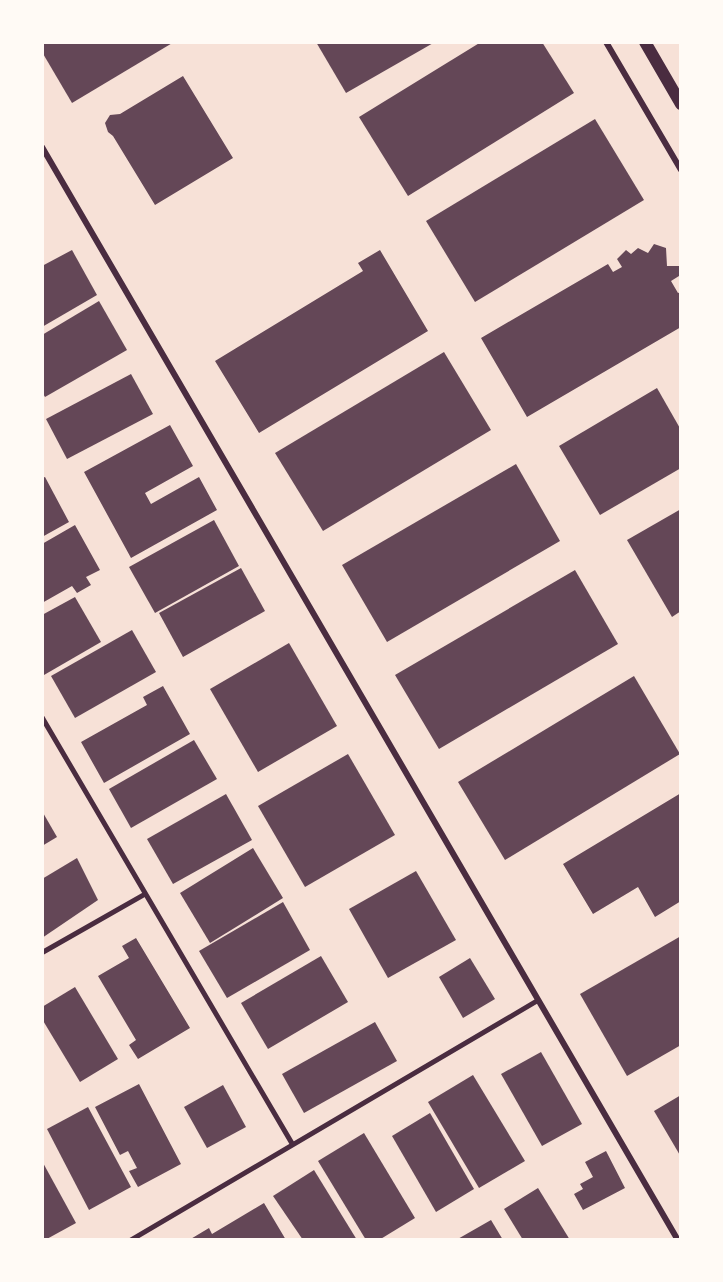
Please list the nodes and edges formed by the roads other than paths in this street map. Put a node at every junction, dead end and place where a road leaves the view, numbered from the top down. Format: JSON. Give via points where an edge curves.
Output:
{"nodes":[{"id":1,"x":606,"y":42,"type":"edge"},
{"id":2,"x":645,"y":42,"type":"edge"},
{"id":3,"x":681,"y":104,"type":"edge"},
{"id":4,"x":42,"y":147,"type":"edge"},
{"id":5,"x":681,"y":170,"type":"edge"},
{"id":6,"x":42,"y":717,"type":"edge"},
{"id":7,"x":144,"y":894,"type":"junction"},
{"id":8,"x":42,"y":952,"type":"edge"},
{"id":9,"x":537,"y":1000,"type":"junction"},
{"id":10,"x":292,"y":1143,"type":"junction"},
{"id":11,"x":130,"y":1240,"type":"edge"},
{"id":12,"x":678,"y":1240,"type":"edge"}],
"edges":[{"from":1,"to":5,"type":"street"},
{"from":2,"to":3,"type":"main road"},
{"from":4,"to":9,"type":"street"},
{"from":6,"to":7,"type":"lane"},
{"from":7,"to":8,"type":"lane"},
{"from":7,"to":10,"type":"lane"},
{"from":9,"to":10,"type":"lane"},
{"from":9,"to":12,"type":"street"},
{"from":10,"to":11,"type":"lane"}]}
